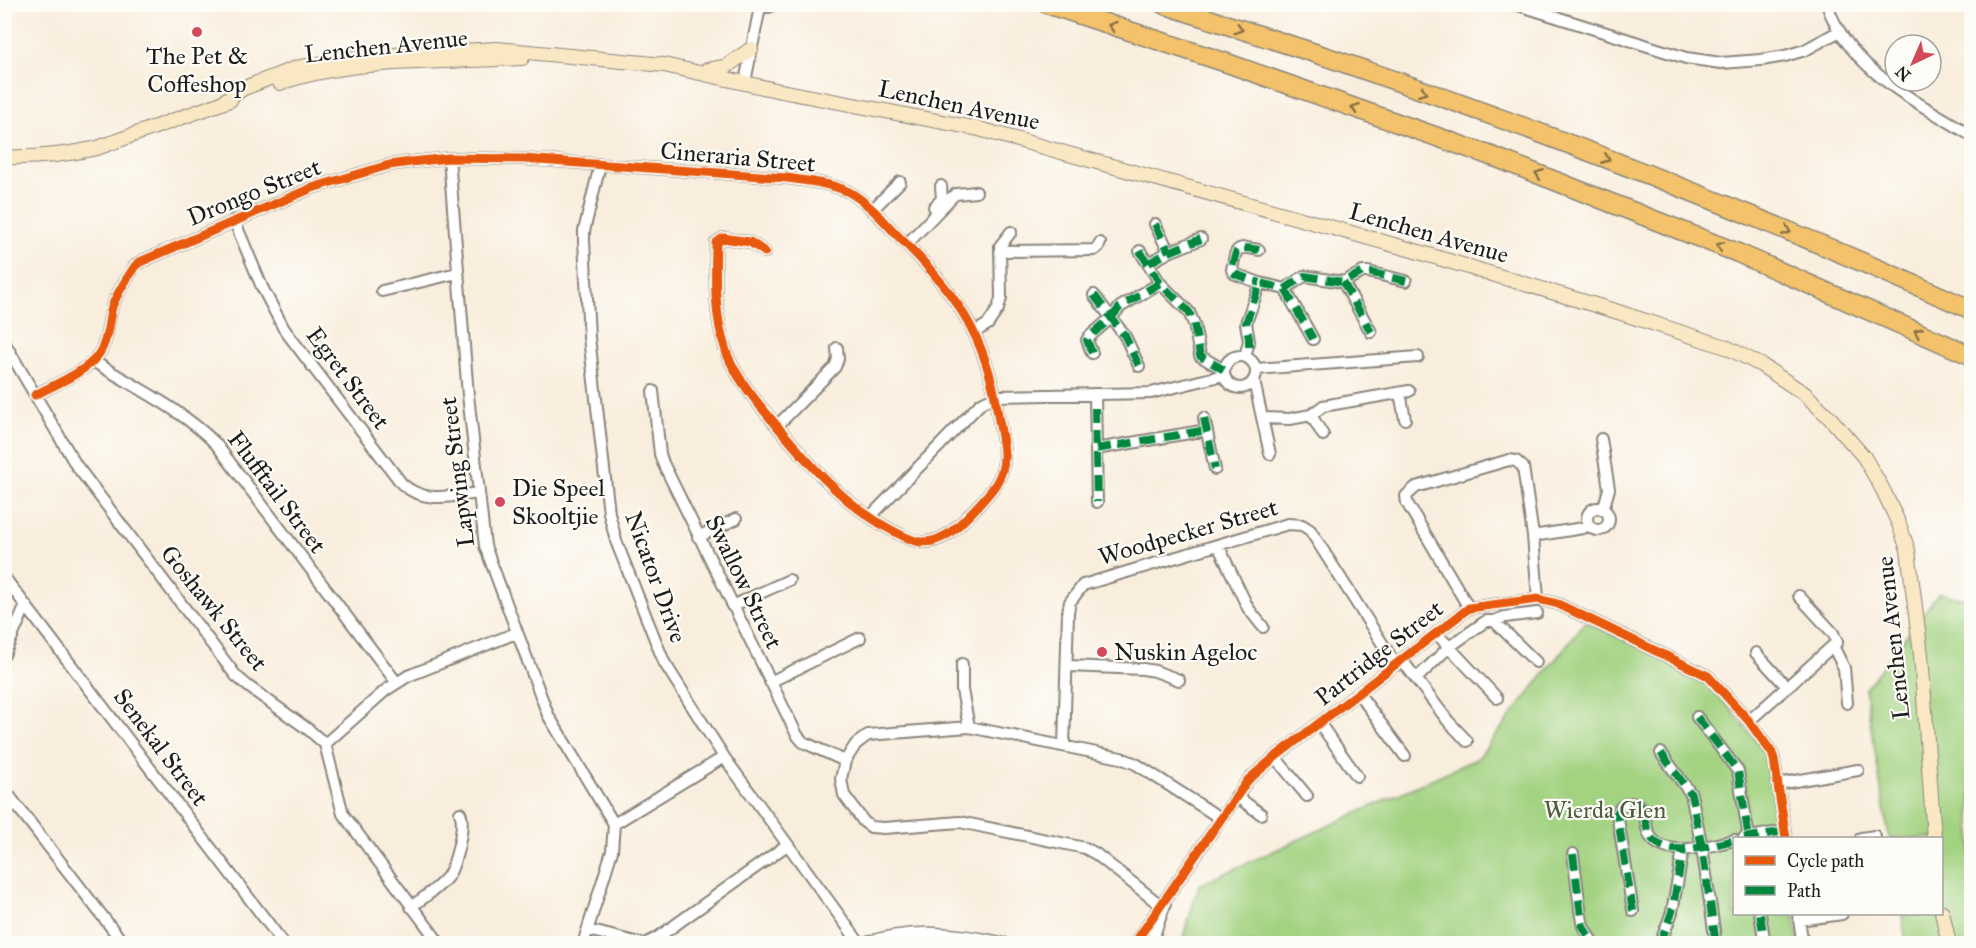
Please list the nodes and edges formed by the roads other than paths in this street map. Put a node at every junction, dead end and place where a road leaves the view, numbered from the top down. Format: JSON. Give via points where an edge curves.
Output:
{"nodes":[{"id":1,"x":775,"y":4,"type":"edge"},
{"id":2,"x":1047,"y":4,"type":"edge"},
{"id":3,"x":1163,"y":4,"type":"edge"},
{"id":4,"x":1515,"y":4,"type":"edge"},
{"id":5,"x":1827,"y":4,"type":"edge"},
{"id":6,"x":758,"y":6,"type":"edge"},
{"id":7,"x":1838,"y":32,"type":"junction"},
{"id":8,"x":751,"y":49,"type":"junction"},
{"id":9,"x":699,"y":71,"type":"junction"},
{"id":10,"x":744,"y":82,"type":"junction"},
{"id":11,"x":1971,"y":136,"type":"edge"},
{"id":12,"x":4,"y":157,"type":"edge"},
{"id":13,"x":448,"y":158,"type":"junction"},
{"id":14,"x":600,"y":165,"type":"junction"},
{"id":15,"x":900,"y":182,"type":"dead end"},
{"id":16,"x":941,"y":186,"type":"dead end"},
{"id":17,"x":976,"y":192,"type":"dead end"},
{"id":18,"x":872,"y":210,"type":"junction"},
{"id":19,"x":234,"y":220,"type":"junction"},
{"id":20,"x":1155,"y":224,"type":"dead end"},
{"id":21,"x":1011,"y":232,"type":"dead end"},
{"id":22,"x":1201,"y":239,"type":"dead end"},
{"id":23,"x":905,"y":242,"type":"junction"},
{"id":24,"x":1100,"y":243,"type":"dead end"},
{"id":25,"x":1259,"y":250,"type":"dead end"},
{"id":26,"x":1000,"y":251,"type":"junction"},
{"id":27,"x":1140,"y":251,"type":"dead end"},
{"id":28,"x":765,"y":252,"type":"dead end"},
{"id":29,"x":1169,"y":252,"type":"junction"},
{"id":30,"x":1149,"y":263,"type":"junction"},
{"id":31,"x":457,"y":273,"type":"junction"},
{"id":32,"x":1406,"y":281,"type":"dead end"},
{"id":33,"x":1343,"y":282,"type":"junction"},
{"id":34,"x":1160,"y":283,"type":"junction"},
{"id":35,"x":1260,"y":283,"type":"junction"},
{"id":36,"x":1285,"y":289,"type":"junction"},
{"id":37,"x":382,"y":291,"type":"dead end"},
{"id":38,"x":1094,"y":295,"type":"dead end"},
{"id":39,"x":1971,"y":310,"type":"edge"},
{"id":40,"x":1111,"y":318,"type":"junction"},
{"id":41,"x":975,"y":332,"type":"junction"},
{"id":42,"x":1371,"y":332,"type":"dead end"},
{"id":43,"x":1313,"y":339,"type":"dead end"},
{"id":44,"x":4,"y":342,"type":"edge"},
{"id":45,"x":837,"y":348,"type":"dead end"},
{"id":46,"x":1092,"y":353,"type":"dead end"},
{"id":47,"x":1971,"y":356,"type":"edge"},
{"id":48,"x":1245,"y":357,"type":"junction"},
{"id":49,"x":1418,"y":357,"type":"dead end"},
{"id":50,"x":93,"y":361,"type":"junction"},
{"id":51,"x":1139,"y":366,"type":"dead end"},
{"id":52,"x":1256,"y":369,"type":"junction"},
{"id":53,"x":1224,"y":373,"type":"junction"},
{"id":54,"x":1254,"y":381,"type":"junction"},
{"id":55,"x":652,"y":391,"type":"dead end"},
{"id":56,"x":1095,"y":394,"type":"junction"},
{"id":57,"x":35,"y":395,"type":"junction"},
{"id":58,"x":996,"y":396,"type":"junction"},
{"id":59,"x":981,"y":403,"type":"junction"},
{"id":60,"x":998,"y":412,"type":"junction"},
{"id":61,"x":1311,"y":415,"type":"junction"},
{"id":62,"x":1204,"y":418,"type":"dead end"},
{"id":63,"x":1262,"y":418,"type":"junction"},
{"id":64,"x":1405,"y":419,"type":"dead end"},
{"id":65,"x":777,"y":426,"type":"junction"},
{"id":66,"x":1207,"y":430,"type":"junction"},
{"id":67,"x":1323,"y":435,"type":"dead end"},
{"id":68,"x":1601,"y":439,"type":"dead end"},
{"id":69,"x":1096,"y":449,"type":"junction"},
{"id":70,"x":1270,"y":454,"type":"dead end"},
{"id":71,"x":1215,"y":469,"type":"dead end"},
{"id":72,"x":479,"y":493,"type":"junction"},
{"id":73,"x":1097,"y":502,"type":"dead end"},
{"id":74,"x":1603,"y":510,"type":"junction"},
{"id":75,"x":870,"y":518,"type":"junction"},
{"id":76,"x":736,"y":519,"type":"dead end"},
{"id":77,"x":1588,"y":525,"type":"junction"},
{"id":78,"x":1533,"y":536,"type":"junction"},
{"id":79,"x":698,"y":537,"type":"junction"},
{"id":80,"x":1218,"y":545,"type":"junction"},
{"id":81,"x":4,"y":577,"type":"edge"},
{"id":82,"x":789,"y":580,"type":"dead end"},
{"id":83,"x":1799,"y":596,"type":"dead end"},
{"id":84,"x":1538,"y":599,"type":"junction"},
{"id":85,"x":26,"y":605,"type":"junction"},
{"id":86,"x":732,"y":606,"type":"junction"},
{"id":87,"x":1469,"y":608,"type":"junction"},
{"id":88,"x":1537,"y":613,"type":"dead end"},
{"id":89,"x":1494,"y":621,"type":"junction"},
{"id":90,"x":1263,"y":627,"type":"dead end"},
{"id":91,"x":516,"y":633,"type":"junction"},
{"id":92,"x":1436,"y":633,"type":"junction"},
{"id":93,"x":860,"y":638,"type":"dead end"},
{"id":94,"x":1833,"y":646,"type":"junction"},
{"id":95,"x":1449,"y":647,"type":"junction"},
{"id":96,"x":1756,"y":653,"type":"dead end"},
{"id":97,"x":4,"y":655,"type":"edge"},
{"id":98,"x":1399,"y":662,"type":"junction"},
{"id":99,"x":1536,"y":662,"type":"dead end"},
{"id":100,"x":962,"y":664,"type":"dead end"},
{"id":101,"x":1068,"y":666,"type":"junction"},
{"id":102,"x":1417,"y":678,"type":"junction"},
{"id":103,"x":1179,"y":680,"type":"dead end"},
{"id":104,"x":770,"y":682,"type":"junction"},
{"id":105,"x":397,"y":683,"type":"junction"},
{"id":106,"x":1787,"y":687,"type":"junction"},
{"id":107,"x":1359,"y":694,"type":"junction"},
{"id":108,"x":1497,"y":698,"type":"dead end"},
{"id":109,"x":1847,"y":704,"type":"dead end"},
{"id":110,"x":1697,"y":717,"type":"dead end"},
{"id":111,"x":1749,"y":721,"type":"junction"},
{"id":112,"x":1320,"y":724,"type":"junction"},
{"id":113,"x":969,"y":727,"type":"junction"},
{"id":114,"x":1467,"y":741,"type":"dead end"},
{"id":115,"x":325,"y":744,"type":"junction"},
{"id":116,"x":1064,"y":746,"type":"junction"},
{"id":117,"x":1661,"y":753,"type":"dead end"},
{"id":118,"x":1405,"y":756,"type":"dead end"},
{"id":119,"x":724,"y":757,"type":"junction"},
{"id":120,"x":1275,"y":757,"type":"junction"},
{"id":121,"x":845,"y":761,"type":"junction"},
{"id":122,"x":1858,"y":770,"type":"dead end"},
{"id":123,"x":1357,"y":776,"type":"dead end"},
{"id":124,"x":1778,"y":784,"type":"junction"},
{"id":125,"x":4,"y":789,"type":"edge"},
{"id":126,"x":1236,"y":796,"type":"junction"},
{"id":127,"x":1307,"y":796,"type":"dead end"},
{"id":128,"x":460,"y":813,"type":"dead end"},
{"id":129,"x":1261,"y":814,"type":"dead end"},
{"id":130,"x":1220,"y":819,"type":"junction"},
{"id":131,"x":614,"y":824,"type":"junction"},
{"id":132,"x":1786,"y":835,"type":"edge"},
{"id":133,"x":1875,"y":836,"type":"dead end"},
{"id":134,"x":1747,"y":837,"type":"edge"},
{"id":135,"x":1760,"y":837,"type":"edge"},
{"id":136,"x":1868,"y":837,"type":"edge"},
{"id":137,"x":1934,"y":837,"type":"edge"},
{"id":138,"x":1733,"y":840,"type":"edge"},
{"id":139,"x":787,"y":845,"type":"junction"},
{"id":140,"x":1702,"y":847,"type":"junction"},
{"id":141,"x":1683,"y":850,"type":"junction"},
{"id":142,"x":1573,"y":854,"type":"dead end"},
{"id":143,"x":1163,"y":904,"type":"junction"},
{"id":144,"x":411,"y":907,"type":"junction"},
{"id":145,"x":1633,"y":911,"type":"dead end"},
{"id":146,"x":1760,"y":915,"type":"edge"},
{"id":147,"x":1828,"y":915,"type":"edge"},
{"id":148,"x":1942,"y":915,"type":"edge"},
{"id":149,"x":1799,"y":917,"type":"edge"},
{"id":150,"x":588,"y":930,"type":"junction"},
{"id":151,"x":124,"y":944,"type":"edge"},
{"id":152,"x":284,"y":944,"type":"edge"},
{"id":153,"x":440,"y":944,"type":"edge"},
{"id":154,"x":583,"y":944,"type":"edge"},
{"id":155,"x":644,"y":944,"type":"edge"},
{"id":156,"x":862,"y":944,"type":"edge"},
{"id":157,"x":1005,"y":944,"type":"edge"},
{"id":158,"x":1134,"y":944,"type":"edge"},
{"id":159,"x":1151,"y":944,"type":"edge"},
{"id":160,"x":1593,"y":944,"type":"edge"},
{"id":161,"x":1660,"y":944,"type":"edge"},
{"id":162,"x":1716,"y":944,"type":"edge"},
{"id":163,"x":1765,"y":944,"type":"edge"},
{"id":164,"x":1803,"y":944,"type":"edge"},
{"id":165,"x":1949,"y":944,"type":"edge"}],
"edges":[{"from":1,"to":6,"type":"street"},
{"from":47,"to":2,"type":"highway","one_way":true,"via":[[1738,253],[1497,158]]},
{"from":3,"to":39,"type":"highway","one_way":true,"via":[[1327,57],[1594,154],[1848,255]]},
{"from":4,"to":7,"type":"street","via":[[1686,58],[1721,63],[1785,56]]},
{"from":5,"to":7,"type":"street"},
{"from":6,"to":8,"type":"street"},
{"from":7,"to":11,"type":"street","via":[[1881,78]]},
{"from":8,"to":9,"type":"main road","via":[[727,66]]},
{"from":8,"to":10,"type":"street"},
{"from":9,"to":10,"type":"main road","name":"Lenchen Avenue"},
{"from":9,"to":12,"type":"main road","name":"Lenchen Avenue","via":[[497,49],[358,57],[285,72],[221,102],[97,148],[50,156]]},
{"from":10,"to":137,"type":"main road","name":"Lenchen Avenue","via":[[979,129],[1094,160],[1615,311],[1726,347],[1761,365],[1805,394],[1864,457],[1899,524],[1908,550],[1921,656]]},
{"from":13,"to":14,"type":"street","name":"Drongo Street"},
{"from":13,"to":19,"type":"street","name":"Drongo Street","via":[[389,165],[349,176]]},
{"from":13,"to":31,"type":"street","name":"Lapwing Street"},
{"from":14,"to":18,"type":"street","name":"Cineraria Street","via":[[823,183],[848,192]]},
{"from":14,"to":119,"type":"street","name":"Nicator Drive","via":[[584,231],[585,269],[589,338],[612,526],[664,662]]},
{"from":15,"to":18,"type":"street"},
{"from":16,"to":23,"type":"street","via":[[942,199]]},
{"from":17,"to":23,"type":"street","via":[[956,194]]},
{"from":18,"to":23,"type":"street","name":"Cineraria Street"},
{"from":19,"to":50,"type":"street","name":"Drongo Street","via":[[135,266],[116,297],[102,347]]},
{"from":19,"to":72,"type":"street","name":"Egret Street","via":[[262,288],[284,328],[402,484],[426,497]]},
{"from":20,"to":29,"type":"street"},
{"from":21,"to":26,"type":"street","via":[[1001,243]]},
{"from":22,"to":29,"type":"street"},
{"from":23,"to":41,"type":"street","name":"Cineraria Street","via":[[945,285]]},
{"from":24,"to":26,"type":"street","via":[[1094,249]]},
{"from":25,"to":35,"type":"street","via":[[1239,248],[1232,270]]},
{"from":26,"to":41,"type":"street","via":[[999,309],[988,324]]},
{"from":27,"to":30,"type":"street"},
{"from":28,"to":65,"type":"street","name":"Cineraria Street","via":[[746,241],[718,240],[715,297],[726,352]]},
{"from":29,"to":30,"type":"street"},
{"from":30,"to":34,"type":"street"},
{"from":31,"to":37,"type":"street"},
{"from":31,"to":72,"type":"street","name":"Lapwing Street"},
{"from":32,"to":33,"type":"street","via":[[1365,272]]},
{"from":33,"to":36,"type":"street","via":[[1304,276]]},
{"from":33,"to":42,"type":"street"},
{"from":34,"to":40,"type":"street","via":[[1120,307]]},
{"from":34,"to":53,"type":"street","via":[[1189,312],[1200,356]]},
{"from":35,"to":36,"type":"street"},
{"from":35,"to":48,"type":"street","via":[[1246,322],[1249,341]]},
{"from":36,"to":43,"type":"street"},
{"from":38,"to":40,"type":"street"},
{"from":40,"to":46,"type":"street","via":[[1088,338]]},
{"from":40,"to":51,"type":"street","via":[[1125,336]]},
{"from":41,"to":58,"type":"street","name":"Cineraria Street"},
{"from":44,"to":57,"type":"street","name":"Goshawk Street"},
{"from":45,"to":65,"type":"street","via":[[835,367]]},
{"from":48,"to":52,"type":"street"},
{"from":48,"to":53,"type":"street","via":[[1229,360]]},
{"from":49,"to":52,"type":"street"},
{"from":50,"to":57,"type":"street"},
{"from":50,"to":105,"type":"street","name":"Flufftail Street","via":[[177,412],[216,444]]},
{"from":52,"to":54,"type":"street"},
{"from":53,"to":54,"type":"street","via":[[1235,388]]},
{"from":53,"to":56,"type":"street","via":[[1151,393]]},
{"from":54,"to":63,"type":"street"},
{"from":55,"to":79,"type":"street","name":"Swallow Street","via":[[660,454]]},
{"from":56,"to":58,"type":"street"},
{"from":56,"to":69,"type":"street"},
{"from":57,"to":115,"type":"street","name":"Goshawk Street","via":[[82,473],[236,676]]},
{"from":58,"to":59,"type":"street"},
{"from":58,"to":60,"type":"street","name":"Cineraria Street"},
{"from":59,"to":60,"type":"street"},
{"from":59,"to":75,"type":"street"},
{"from":60,"to":75,"type":"street","name":"Cineraria Street","via":[[1004,456],[999,481],[954,530],[924,542],[912,540]]},
{"from":61,"to":63,"type":"street"},
{"from":61,"to":64,"type":"street","via":[[1323,406],[1405,392]]},
{"from":61,"to":67,"type":"street"},
{"from":62,"to":66,"type":"street"},
{"from":63,"to":70,"type":"street"},
{"from":65,"to":75,"type":"street","name":"Cineraria Street","via":[[820,476]]},
{"from":66,"to":69,"type":"street"},
{"from":66,"to":71,"type":"street"},
{"from":68,"to":74,"type":"street","via":[[1609,489]]},
{"from":69,"to":73,"type":"street"},
{"from":72,"to":91,"type":"street","name":"Lapwing Street","via":[[488,555]]},
{"from":74,"to":77,"type":"street","via":[[1590,511]]},
{"from":74,"to":77,"type":"street","via":[[1608,516],[1606,527],[1598,530]]},
{"from":76,"to":79,"type":"street"},
{"from":77,"to":78,"type":"street"},
{"from":78,"to":84,"type":"street"},
{"from":78,"to":87,"type":"street","via":[[1523,467],[1516,461],[1408,492],[1407,503]]},
{"from":79,"to":86,"type":"street","name":"Swallow Street"},
{"from":80,"to":90,"type":"street","via":[[1248,608]]},
{"from":80,"to":98,"type":"street","name":"Woodpecker Street","via":[[1288,524],[1310,530]]},
{"from":80,"to":101,"type":"street","name":"Woodpecker Street","via":[[1083,585],[1068,612]]},
{"from":81,"to":85,"type":"street","name":"Senekal Street"},
{"from":82,"to":86,"type":"street"},
{"from":83,"to":94,"type":"street","via":[[1833,633],[1837,641]]},
{"from":84,"to":87,"type":"street","name":"Partridge Street"},
{"from":84,"to":111,"type":"street","name":"Partridge Street","via":[[1558,604],[1700,671]]},
{"from":85,"to":97,"type":"street"},
{"from":85,"to":152,"type":"street","name":"Senekal Street"},
{"from":86,"to":104,"type":"street","name":"Swallow Street"},
{"from":87,"to":92,"type":"street","name":"Partridge Street"},
{"from":88,"to":89,"type":"street"},
{"from":89,"to":95,"type":"street","via":[[1486,621]]},
{"from":89,"to":99,"type":"street"},
{"from":91,"to":105,"type":"street"},
{"from":91,"to":131,"type":"street","name":"Lapwing Street","via":[[548,715]]},
{"from":92,"to":95,"type":"street"},
{"from":92,"to":98,"type":"street","name":"Partridge Street"},
{"from":93,"to":104,"type":"street"},
{"from":94,"to":106,"type":"street"},
{"from":94,"to":109,"type":"street","via":[[1844,668]]},
{"from":95,"to":102,"type":"street"},
{"from":95,"to":108,"type":"street"},
{"from":96,"to":106,"type":"street"},
{"from":98,"to":102,"type":"street","name":"Woodpecker Street"},
{"from":98,"to":107,"type":"street","name":"Partridge Street"},
{"from":100,"to":113,"type":"street"},
{"from":101,"to":103,"type":"street","via":[[1143,669]]},
{"from":101,"to":116,"type":"street","name":"Woodpecker Street"},
{"from":102,"to":114,"type":"street","name":"Woodpecker Street"},
{"from":104,"to":121,"type":"street","name":"Swallow Street","via":[[800,740]]},
{"from":105,"to":115,"type":"street"},
{"from":106,"to":111,"type":"street"},
{"from":107,"to":112,"type":"street","name":"Partridge Street"},
{"from":107,"to":118,"type":"street"},
{"from":110,"to":134,"type":"street","via":[[1738,771]]},
{"from":111,"to":124,"type":"street","name":"Partridge Street","via":[[1772,753]]},
{"from":112,"to":120,"type":"street","name":"Partridge Street"},
{"from":112,"to":123,"type":"street"},
{"from":113,"to":116,"type":"street"},
{"from":113,"to":121,"type":"street","via":[[868,735],[856,744]]},
{"from":115,"to":144,"type":"street","via":[[343,814]]},
{"from":116,"to":130,"type":"street","via":[[1136,764]]},
{"from":117,"to":140,"type":"street","via":[[1690,790]]},
{"from":119,"to":131,"type":"street"},
{"from":119,"to":139,"type":"street","name":"Nicator Drive"},
{"from":120,"to":126,"type":"street","name":"Partridge Street"},
{"from":120,"to":127,"type":"street"},
{"from":121,"to":143,"type":"street","via":[[841,788],[871,827],[960,822],[1085,848]]},
{"from":122,"to":124,"type":"street"},
{"from":124,"to":132,"type":"street","name":"Partridge Street"},
{"from":125,"to":151,"type":"street"},
{"from":126,"to":129,"type":"street"},
{"from":126,"to":130,"type":"street","name":"Partridge Street"},
{"from":128,"to":144,"type":"street","via":[[463,830],[448,875]]},
{"from":130,"to":143,"type":"street","name":"Partridge Street"},
{"from":131,"to":150,"type":"street","via":[[612,851]]},
{"from":132,"to":135,"type":"street"},
{"from":133,"to":136,"type":"street"},
{"from":138,"to":140,"type":"street"},
{"from":139,"to":155,"type":"street"},
{"from":139,"to":156,"type":"street","name":"Nicator Drive"},
{"from":140,"to":141,"type":"street"},
{"from":140,"to":162,"type":"street"},
{"from":141,"to":145,"type":"street","via":[[1662,846],[1651,838],[1641,806],[1628,803],[1618,810]]},
{"from":141,"to":161,"type":"street","via":[[1672,912]]},
{"from":142,"to":160,"type":"street","via":[[1583,926]]},
{"from":143,"to":158,"type":"street","name":"Partridge Street"},
{"from":143,"to":159,"type":"street","name":"Partridge Street"},
{"from":144,"to":153,"type":"street"},
{"from":146,"to":163,"type":"street"},
{"from":147,"to":149,"type":"street"},
{"from":148,"to":165,"type":"main road"},
{"from":149,"to":164,"type":"street"},
{"from":150,"to":154,"type":"street"},
{"from":150,"to":155,"type":"street"},
{"from":156,"to":157,"type":"street","via":[[898,934],[927,933]]}]}
